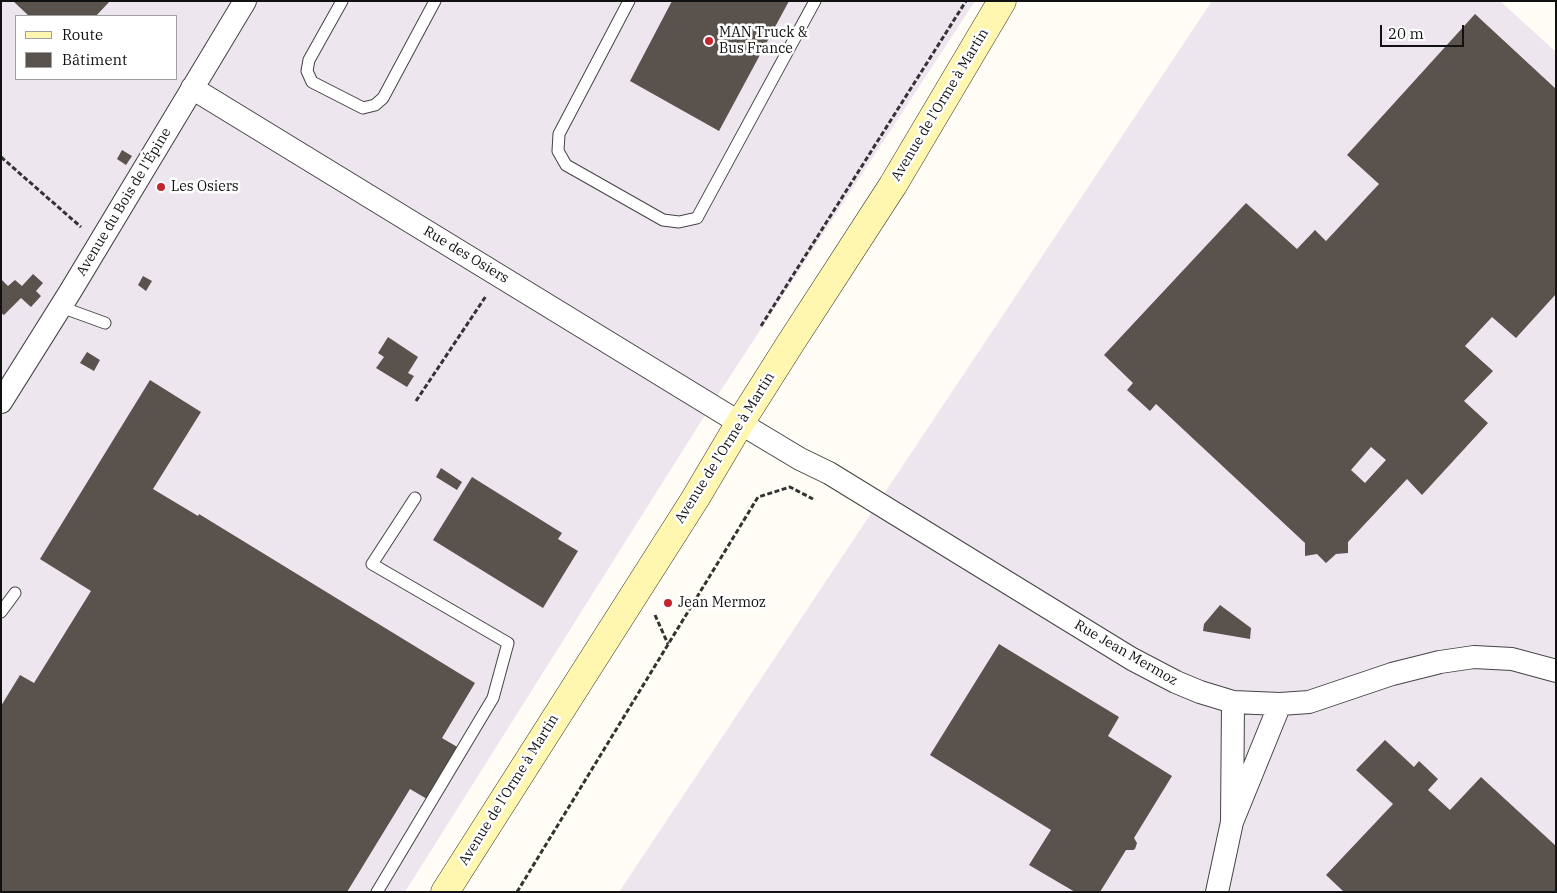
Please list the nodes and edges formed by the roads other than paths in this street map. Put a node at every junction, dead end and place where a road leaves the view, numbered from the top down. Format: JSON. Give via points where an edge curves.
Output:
{"nodes":[{"id":1,"x":245,"y":1,"type":"edge"},
{"id":2,"x":342,"y":1,"type":"edge"},
{"id":3,"x":435,"y":1,"type":"edge"},
{"id":4,"x":629,"y":1,"type":"edge"},
{"id":5,"x":815,"y":1,"type":"edge"},
{"id":6,"x":1002,"y":1,"type":"edge"},
{"id":7,"x":192,"y":88,"type":"junction"},
{"id":8,"x":61,"y":307,"type":"junction"},
{"id":9,"x":105,"y":324,"type":"dead end"},
{"id":10,"x":1,"y":402,"type":"edge"},
{"id":11,"x":740,"y":423,"type":"junction"},
{"id":12,"x":415,"y":498,"type":"dead end"},
{"id":13,"x":15,"y":593,"type":"dead end"},
{"id":14,"x":1,"y":612,"type":"edge"},
{"id":15,"x":1556,"y":671,"type":"edge"},
{"id":16,"x":1233,"y":702,"type":"junction"},
{"id":17,"x":1280,"y":704,"type":"junction"},
{"id":18,"x":1232,"y":822,"type":"junction"},
{"id":19,"x":377,"y":892,"type":"edge"},
{"id":20,"x":445,"y":892,"type":"edge"},
{"id":21,"x":1216,"y":892,"type":"edge"}],
"edges":[{"from":1,"to":7,"type":"street","name":"Avenue du Bois de l'Épine"},
{"from":2,"to":3,"type":"lane","via":[[309,60],[307,71],[312,82],[363,108],[375,105],[382,98]]},
{"from":4,"to":5,"type":"lane","via":[[559,134],[558,151],[566,165],[663,220],[679,222],[697,218]]},
{"from":6,"to":11,"type":"main road","name":"Avenue de l'Orme à Martin","via":[[893,185]]},
{"from":7,"to":8,"type":"street","name":"Avenue du Bois de l'Épine"},
{"from":7,"to":11,"type":"street","name":"Rue des Osiers"},
{"from":8,"to":9,"type":"lane"},
{"from":8,"to":10,"type":"street","name":"Avenue du Bois de l'Épine"},
{"from":11,"to":16,"type":"street","name":"Rue Jean Mermoz","via":[[829,473],[1132,659],[1176,682]]},
{"from":11,"to":20,"type":"main road","name":"Avenue de l'Orme à Martin"},
{"from":12,"to":19,"type":"lane","via":[[372,564],[508,643],[493,698]]},
{"from":13,"to":14,"type":"lane"},
{"from":15,"to":17,"type":"street","name":"Rue Jean Mermoz","via":[[1512,659],[1474,657],[1392,674],[1309,702]]},
{"from":16,"to":17,"type":"street","name":"Rue Jean Mermoz"},
{"from":16,"to":18,"type":"street"},
{"from":17,"to":18,"type":"street"},
{"from":18,"to":21,"type":"street"}]}
